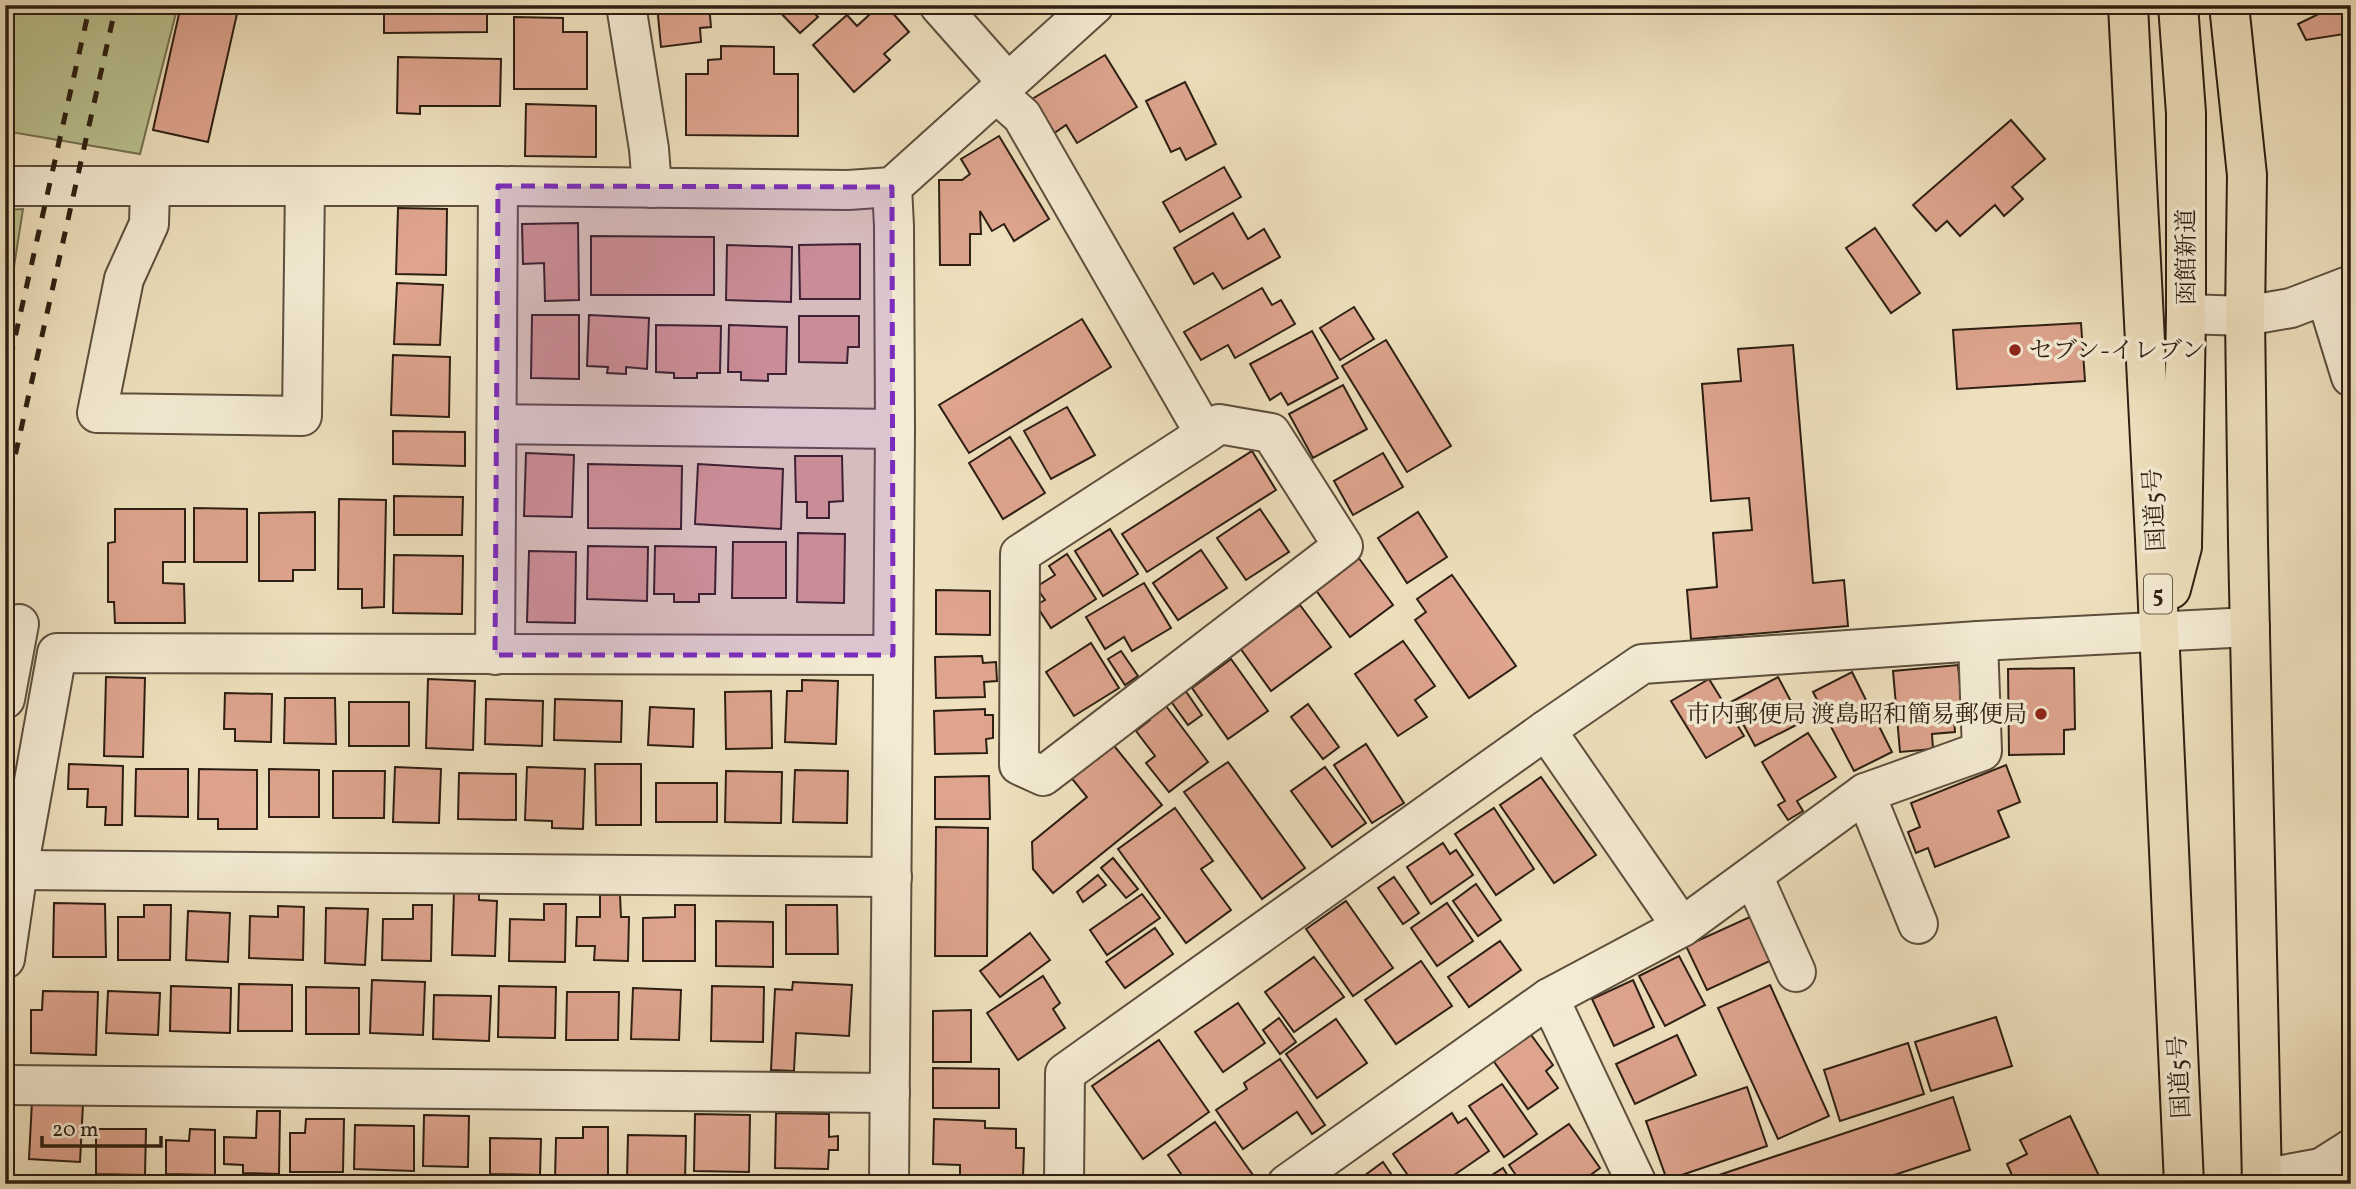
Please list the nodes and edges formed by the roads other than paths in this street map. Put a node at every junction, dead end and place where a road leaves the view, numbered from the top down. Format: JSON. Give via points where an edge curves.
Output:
{"nodes":[{"id":1,"x":626,"y":5,"type":"edge"},
{"id":2,"x":939,"y":5,"type":"edge"},
{"id":3,"x":1094,"y":5,"type":"edge"},
{"id":4,"x":2127,"y":5,"type":"edge"},
{"id":5,"x":2178,"y":5,"type":"edge"},
{"id":6,"x":2230,"y":5,"type":"edge"},
{"id":7,"x":1002,"y":88,"type":"junction"},
{"id":8,"x":5,"y":186,"type":"edge"},
{"id":9,"x":305,"y":186,"type":"junction"},
{"id":10,"x":498,"y":186,"type":"junction"},
{"id":11,"x":150,"y":187,"type":"junction"},
{"id":12,"x":892,"y":187,"type":"junction"},
{"id":13,"x":652,"y":188,"type":"junction"},
{"id":14,"x":2338,"y":290,"type":"edge"},
{"id":15,"x":2186,"y":314,"type":"junction"},
{"id":16,"x":2245,"y":316,"type":"junction"},
{"id":17,"x":2351,"y":377,"type":"edge"},
{"id":18,"x":497,"y":424,"type":"junction"},
{"id":19,"x":895,"y":429,"type":"junction"},
{"id":20,"x":1205,"y":434,"type":"junction"},
{"id":21,"x":19,"y":624,"type":"dead end"},
{"id":22,"x":2250,"y":627,"type":"junction"},
{"id":23,"x":2160,"y":632,"type":"junction"},
{"id":24,"x":1978,"y":641,"type":"junction"},
{"id":25,"x":495,"y":655,"type":"junction"},
{"id":26,"x":893,"y":655,"type":"junction"},
{"id":27,"x":5,"y":699,"type":"edge"},
{"id":28,"x":1546,"y":730,"type":"junction"},
{"id":29,"x":1865,"y":793,"type":"junction"},
{"id":30,"x":18,"y":870,"type":"junction"},
{"id":31,"x":892,"y":877,"type":"junction"},
{"id":32,"x":1754,"y":877,"type":"junction"},
{"id":33,"x":1918,"y":924,"type":"dead end"},
{"id":34,"x":1682,"y":927,"type":"junction"},
{"id":35,"x":5,"y":959,"type":"edge"},
{"id":36,"x":1796,"y":972,"type":"dead end"},
{"id":37,"x":1549,"y":998,"type":"junction"},
{"id":38,"x":5,"y":1085,"type":"edge"},
{"id":39,"x":890,"y":1093,"type":"junction"},
{"id":40,"x":2351,"y":1149,"type":"edge"},
{"id":41,"x":2262,"y":1181,"type":"edge"},
{"id":42,"x":889,"y":1184,"type":"edge"},
{"id":43,"x":1064,"y":1184,"type":"edge"},
{"id":44,"x":1287,"y":1184,"type":"edge"},
{"id":45,"x":1637,"y":1184,"type":"edge"},
{"id":46,"x":2184,"y":1184,"type":"edge"}],
"edges":[{"from":1,"to":13,"type":"street"},
{"from":2,"to":7,"type":"street"},
{"from":3,"to":7,"type":"street"},
{"from":4,"to":23,"type":"highway","name":"国道5号","number":"5"},
{"from":5,"to":15,"type":"highway","name":"函館新道","via":[[2186,113]]},
{"from":6,"to":16,"type":"highway","via":[[2247,175]]},
{"from":7,"to":12,"type":"street"},
{"from":7,"to":20,"type":"street"},
{"from":8,"to":11,"type":"street"},
{"from":9,"to":10,"type":"street"},
{"from":9,"to":11,"type":"street"},
{"from":9,"to":11,"type":"street","via":[[302,416],[97,413],[124,279],[149,223]]},
{"from":10,"to":13,"type":"street"},
{"from":10,"to":18,"type":"street"},
{"from":12,"to":13,"type":"street"},
{"from":12,"to":19,"type":"street"},
{"from":14,"to":16,"type":"street","via":[[2291,308]]},
{"from":14,"to":17,"type":"street"},
{"from":15,"to":16,"type":"street"},
{"from":15,"to":23,"type":"highway","name":"函館新道","via":[[2182,547]]},
{"from":16,"to":22,"type":"highway"},
{"from":18,"to":19,"type":"street"},
{"from":18,"to":25,"type":"street"},
{"from":19,"to":26,"type":"street"},
{"from":20,"to":20,"type":"street","via":[[1219,424],[1271,433],[1343,546],[1043,775],[1019,765],[1020,554]]},
{"from":21,"to":27,"type":"street"},
{"from":22,"to":23,"type":"street"},
{"from":22,"to":41,"type":"highway"},
{"from":23,"to":24,"type":"street"},
{"from":23,"to":46,"type":"highway","name":"国道5号","number":"5"},
{"from":24,"to":28,"type":"street","via":[[1642,664]]},
{"from":24,"to":29,"type":"street","via":[[1982,751]]},
{"from":25,"to":26,"type":"street"},
{"from":25,"to":30,"type":"street","via":[[57,653]]},
{"from":26,"to":31,"type":"street"},
{"from":28,"to":34,"type":"street"},
{"from":28,"to":43,"type":"street","via":[[1065,1073]]},
{"from":29,"to":32,"type":"street"},
{"from":29,"to":33,"type":"street"},
{"from":30,"to":31,"type":"street"},
{"from":30,"to":35,"type":"street"},
{"from":31,"to":39,"type":"street"},
{"from":32,"to":34,"type":"street"},
{"from":32,"to":36,"type":"street"},
{"from":34,"to":37,"type":"street"},
{"from":37,"to":44,"type":"street"},
{"from":37,"to":45,"type":"street"},
{"from":38,"to":39,"type":"street"},
{"from":39,"to":42,"type":"street"},
{"from":40,"to":41,"type":"street","via":[[2321,1168]]}]}
